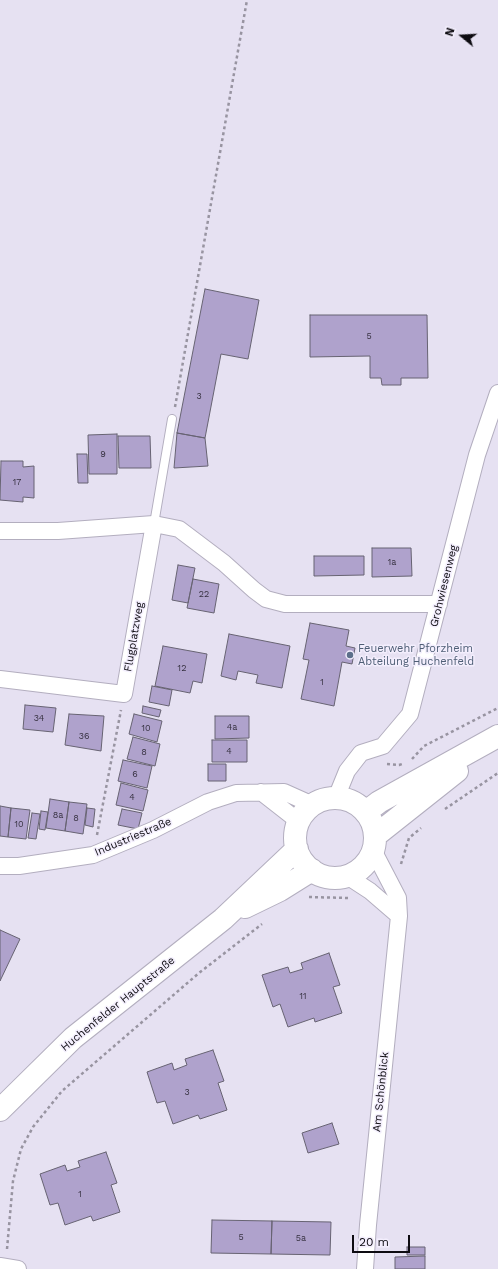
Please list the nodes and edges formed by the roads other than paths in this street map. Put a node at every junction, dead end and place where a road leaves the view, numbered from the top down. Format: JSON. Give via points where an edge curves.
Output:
{"nodes":[{"id":1,"x":498,"y":393,"type":"edge"},
{"id":2,"x":172,"y":419,"type":"road end"},
{"id":3,"x":154,"y":524,"type":"junction"},
{"id":4,"x":0,"y":531,"type":"edge"},
{"id":5,"x":439,"y":604,"type":"junction"},
{"id":6,"x":0,"y":679,"type":"edge"},
{"id":7,"x":496,"y":740,"type":"edge"},
{"id":8,"x":261,"y":792,"type":"junction"},
{"id":9,"x":336,"y":798,"type":"junction"},
{"id":10,"x":313,"y":805,"type":"junction"},
{"id":11,"x":366,"y":812,"type":"junction"},
{"id":12,"x":297,"y":823,"type":"junction"},
{"id":13,"x":374,"y":843,"type":"junction"},
{"id":14,"x":297,"y":850,"type":"junction"},
{"id":15,"x":0,"y":866,"type":"edge"},
{"id":16,"x":312,"y":870,"type":"junction"},
{"id":17,"x":347,"y":876,"type":"junction"},
{"id":18,"x":399,"y":916,"type":"junction"},
{"id":19,"x":223,"y":919,"type":"junction"},
{"id":20,"x":0,"y":1110,"type":"edge"},
{"id":21,"x":365,"y":1269,"type":"edge"}],
"edges":[{"from":1,"to":5,"type":"street","name":"Grohwiesenweg","via":[[477,455]]},
{"from":2,"to":3,"type":"lane","name":"Flugplatzweg"},
{"from":3,"to":4,"type":"street","via":[[58,531]]},
{"from":3,"to":5,"type":"street","via":[[179,529],[266,599],[285,604]]},
{"from":3,"to":6,"type":"street","name":"Flugplatzweg","via":[[124,694]]},
{"from":5,"to":9,"type":"street","name":"Grohwiesenweg","via":[[410,714],[383,746],[361,753],[347,771]]},
{"from":7,"to":11,"type":"main road","via":[[379,802]]},
{"from":7,"to":13,"type":"main road"},
{"from":8,"to":10,"type":"street","name":"Industriestraße","via":[[284,792]]},
{"from":8,"to":12,"type":"street"},
{"from":8,"to":15,"type":"street","name":"Industriestraße","via":[[236,793],[208,802],[153,830],[93,855],[19,866]]},
{"from":9,"to":10,"type":"main road"},
{"from":9,"to":11,"type":"main road","via":[[348,800]]},
{"from":10,"to":12,"type":"main road"},
{"from":11,"to":13,"type":"main road","via":[[372,822]]},
{"from":12,"to":14,"type":"main road"},
{"from":13,"to":17,"type":"main road","via":[[367,862]]},
{"from":13,"to":18,"type":"street","name":"Am Schönblick","via":[[398,898]]},
{"from":14,"to":16,"type":"main road","via":[[302,861]]},
{"from":14,"to":19,"type":"main road","name":"Huchenfelder Hauptstraße"},
{"from":16,"to":17,"type":"main road","via":[[322,876]]},
{"from":16,"to":19,"type":"main road","name":"Huchenfelder Hauptstraße","via":[[280,890]]},
{"from":17,"to":18,"type":"street","via":[[370,891]]},
{"from":18,"to":21,"type":"street","name":"Am Schönblick"},
{"from":19,"to":20,"type":"main road","name":"Huchenfelder Hauptstraße","via":[[72,1038]]}]}
